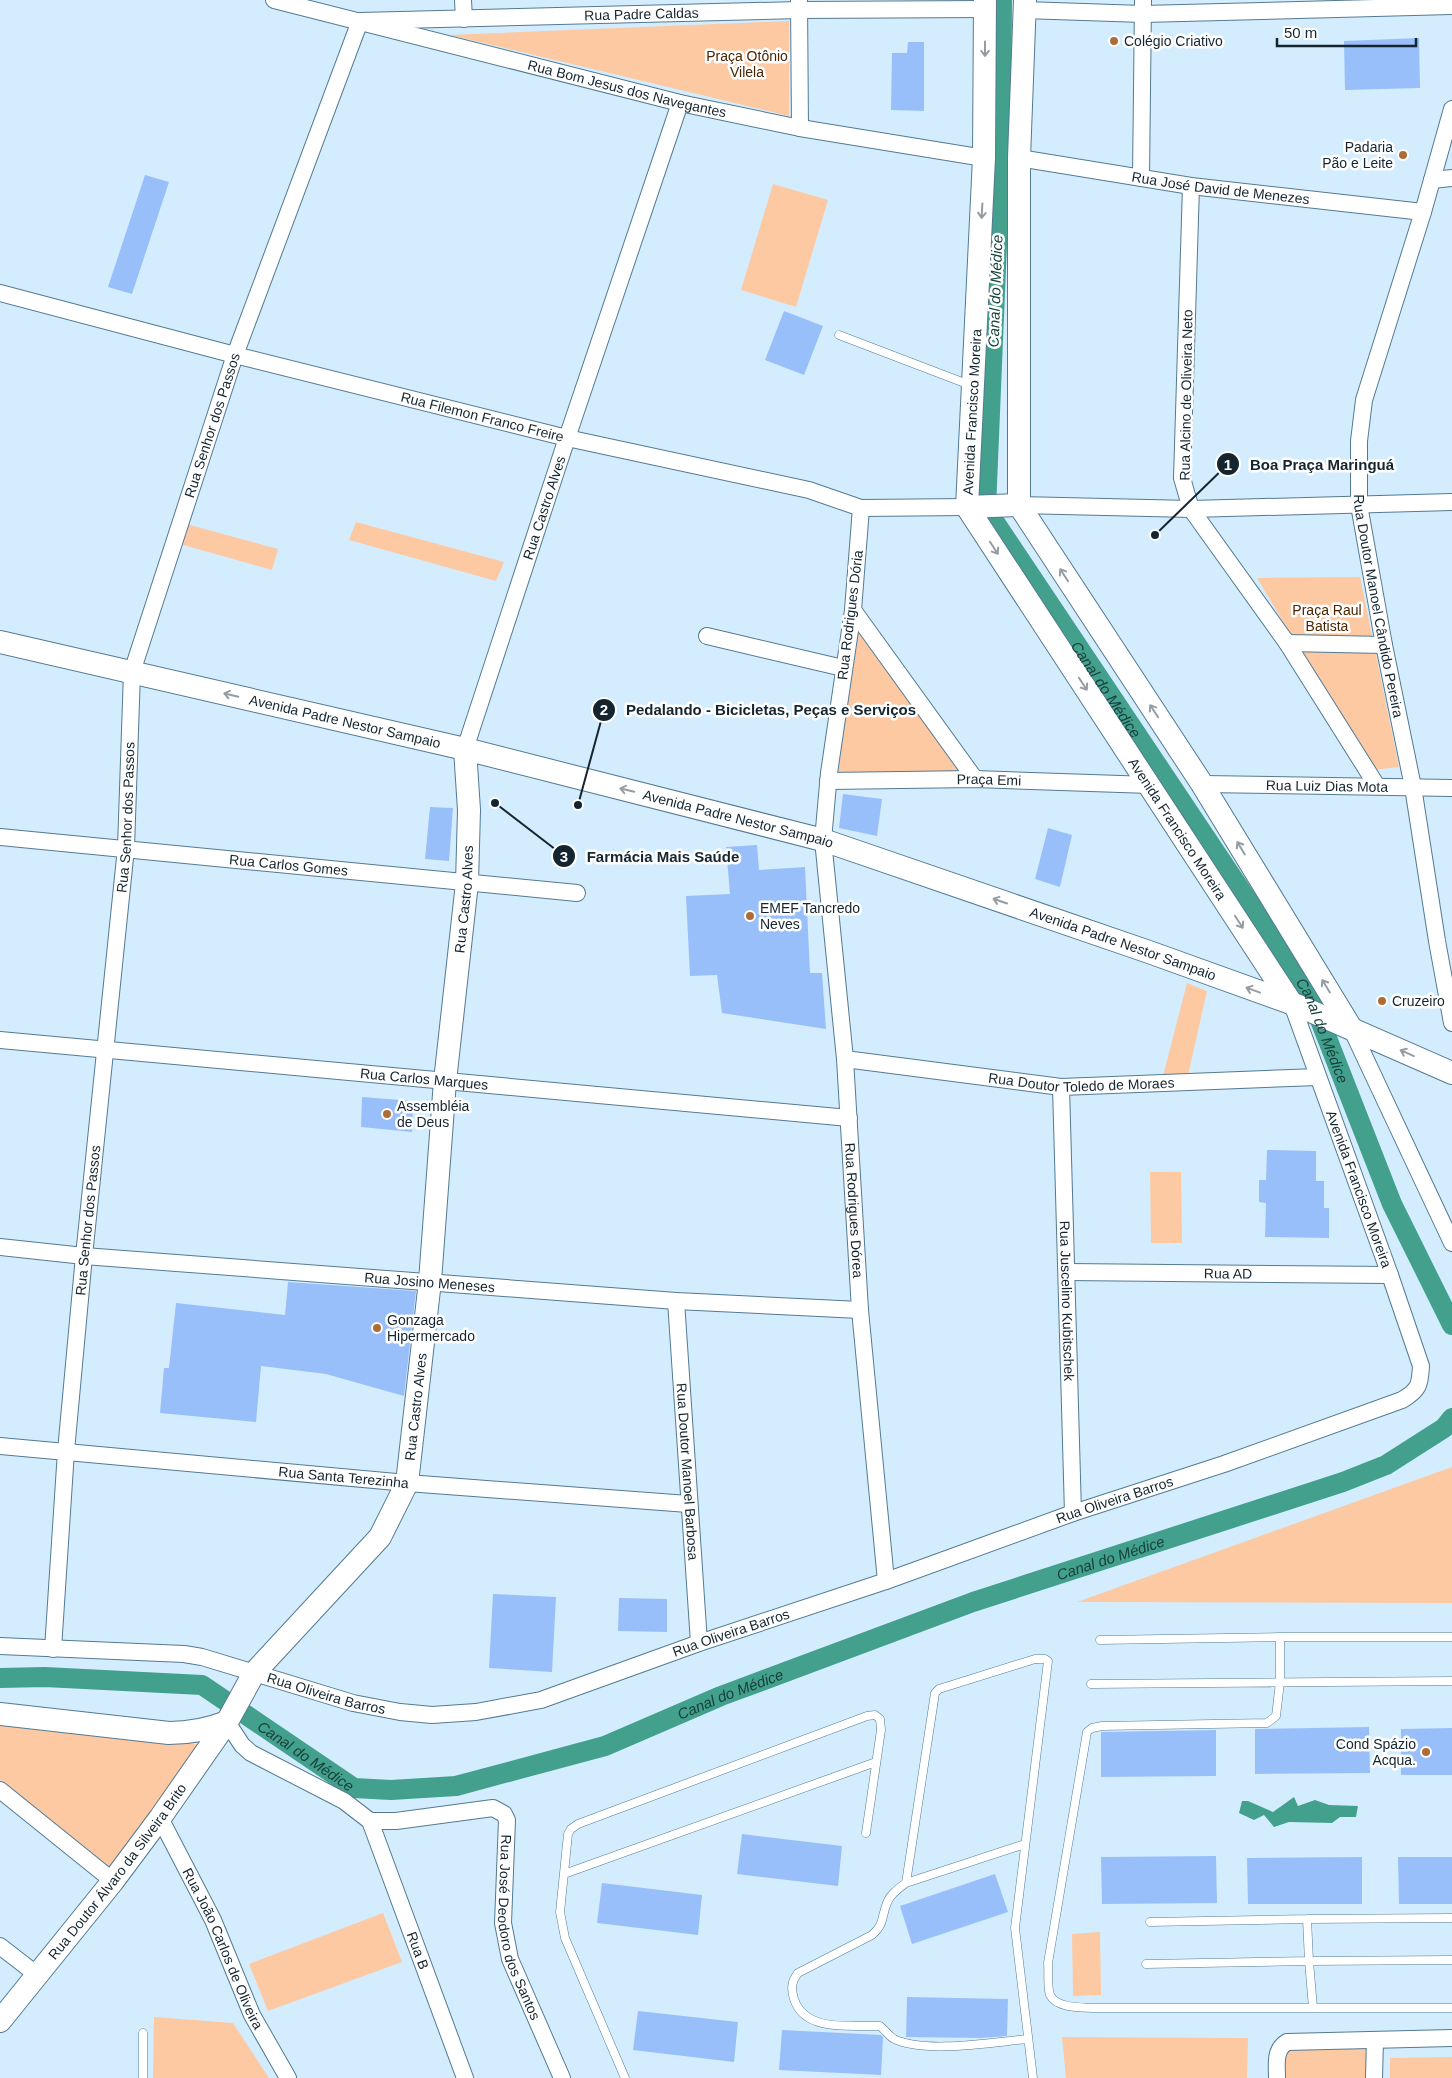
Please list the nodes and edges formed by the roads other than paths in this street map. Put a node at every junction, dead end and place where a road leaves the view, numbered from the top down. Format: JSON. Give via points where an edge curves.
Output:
{"nodes":[{"id":1,"x":274,"y":0,"type":"edge"},
{"id":2,"x":463,"y":0,"type":"edge"},
{"id":3,"x":985,"y":4,"type":"edge"},
{"id":4,"x":799,"y":5,"type":"edge"},
{"id":5,"x":1025,"y":5,"type":"edge"},
{"id":6,"x":1452,"y":6,"type":"edge"},
{"id":7,"x":1143,"y":7,"type":"edge"},
{"id":8,"x":464,"y":19,"type":"junction"},
{"id":9,"x":360,"y":21,"type":"junction"},
{"id":10,"x":680,"y":103,"type":"junction"},
{"id":11,"x":1452,"y":109,"type":"edge"},
{"id":12,"x":800,"y":128,"type":"junction"},
{"id":13,"x":984,"y":158,"type":"junction"},
{"id":14,"x":1019,"y":158,"type":"junction"},
{"id":15,"x":1141,"y":178,"type":"junction"},
{"id":16,"x":1452,"y":178,"type":"edge"},
{"id":17,"x":1432,"y":180,"type":"junction"},
{"id":18,"x":1191,"y":186,"type":"junction"},
{"id":19,"x":1423,"y":212,"type":"junction"},
{"id":20,"x":0,"y":293,"type":"edge"},
{"id":21,"x":839,"y":335,"type":"dead end"},
{"id":22,"x":235,"y":355,"type":"junction"},
{"id":23,"x":972,"y":386,"type":"junction"},
{"id":24,"x":567,"y":438,"type":"junction"},
{"id":25,"x":1452,"y":502,"type":"edge"},
{"id":26,"x":1358,"y":505,"type":"junction"},
{"id":27,"x":1017,"y":506,"type":"junction"},
{"id":28,"x":969,"y":507,"type":"junction"},
{"id":29,"x":861,"y":508,"type":"junction"},
{"id":30,"x":1191,"y":509,"type":"junction"},
{"id":31,"x":852,"y":610,"type":"junction"},
{"id":32,"x":707,"y":636,"type":"dead end"},
{"id":33,"x":0,"y":642,"type":"edge"},
{"id":34,"x":1287,"y":643,"type":"junction"},
{"id":35,"x":1384,"y":645,"type":"junction"},
{"id":36,"x":843,"y":668,"type":"junction"},
{"id":37,"x":132,"y":672,"type":"junction"},
{"id":38,"x":465,"y":749,"type":"junction"},
{"id":39,"x":975,"y":779,"type":"junction"},
{"id":40,"x":828,"y":781,"type":"junction"},
{"id":41,"x":1202,"y":784,"type":"junction"},
{"id":42,"x":1150,"y":785,"type":"junction"},
{"id":43,"x":1377,"y":786,"type":"junction"},
{"id":44,"x":1413,"y":787,"type":"junction"},
{"id":45,"x":1452,"y":788,"type":"edge"},
{"id":46,"x":0,"y":837,"type":"edge"},
{"id":47,"x":822,"y":840,"type":"junction"},
{"id":48,"x":126,"y":848,"type":"junction"},
{"id":49,"x":467,"y":883,"type":"junction"},
{"id":50,"x":577,"y":893,"type":"dead end"},
{"id":51,"x":1295,"y":1005,"type":"junction"},
{"id":52,"x":1452,"y":1023,"type":"edge"},
{"id":53,"x":1348,"y":1026,"type":"junction"},
{"id":54,"x":0,"y":1040,"type":"edge"},
{"id":55,"x":104,"y":1050,"type":"junction"},
{"id":56,"x":845,"y":1059,"type":"junction"},
{"id":57,"x":1452,"y":1073,"type":"edge"},
{"id":58,"x":1318,"y":1077,"type":"junction"},
{"id":59,"x":445,"y":1081,"type":"junction"},
{"id":60,"x":1061,"y":1087,"type":"junction"},
{"id":61,"x":849,"y":1118,"type":"junction"},
{"id":62,"x":1452,"y":1244,"type":"edge"},
{"id":63,"x":0,"y":1247,"type":"edge"},
{"id":64,"x":84,"y":1256,"type":"junction"},
{"id":65,"x":1067,"y":1272,"type":"junction"},
{"id":66,"x":1390,"y":1275,"type":"junction"},
{"id":67,"x":430,"y":1281,"type":"junction"},
{"id":68,"x":676,"y":1301,"type":"junction"},
{"id":69,"x":860,"y":1310,"type":"junction"},
{"id":70,"x":1421,"y":1366,"type":"joint"},
{"id":71,"x":0,"y":1446,"type":"edge"},
{"id":72,"x":66,"y":1451,"type":"junction"},
{"id":73,"x":408,"y":1483,"type":"junction"},
{"id":74,"x":688,"y":1504,"type":"junction"},
{"id":75,"x":1073,"y":1513,"type":"junction"},
{"id":76,"x":886,"y":1581,"type":"junction"},
{"id":77,"x":1280,"y":1637,"type":"junction"},
{"id":78,"x":1452,"y":1637,"type":"edge"},
{"id":79,"x":1100,"y":1640,"type":"dead end"},
{"id":80,"x":698,"y":1643,"type":"junction"},
{"id":81,"x":0,"y":1646,"type":"edge"},
{"id":82,"x":53,"y":1649,"type":"junction"},
{"id":83,"x":253,"y":1676,"type":"junction"},
{"id":84,"x":1452,"y":1681,"type":"edge"},
{"id":85,"x":1280,"y":1682,"type":"junction"},
{"id":86,"x":1091,"y":1684,"type":"dead end"},
{"id":87,"x":0,"y":1714,"type":"edge"},
{"id":88,"x":228,"y":1719,"type":"junction"},
{"id":89,"x":876,"y":1762,"type":"junction"},
{"id":90,"x":0,"y":1790,"type":"edge"},
{"id":91,"x":160,"y":1818,"type":"junction"},
{"id":92,"x":370,"y":1821,"type":"junction"},
{"id":93,"x":866,"y":1833,"type":"dead end"},
{"id":94,"x":1025,"y":1844,"type":"junction"},
{"id":95,"x":564,"y":1874,"type":"junction"},
{"id":96,"x":113,"y":1881,"type":"junction"},
{"id":97,"x":906,"y":1883,"type":"junction"},
{"id":98,"x":1452,"y":1918,"type":"edge"},
{"id":99,"x":1307,"y":1920,"type":"junction"},
{"id":100,"x":1150,"y":1922,"type":"dead end"},
{"id":101,"x":0,"y":1946,"type":"edge"},
{"id":102,"x":1452,"y":1960,"type":"edge"},
{"id":103,"x":1309,"y":1961,"type":"junction"},
{"id":104,"x":1146,"y":1964,"type":"dead end"},
{"id":105,"x":36,"y":1974,"type":"junction"},
{"id":106,"x":1313,"y":2008,"type":"junction"},
{"id":107,"x":1452,"y":2008,"type":"edge"},
{"id":108,"x":0,"y":2021,"type":"edge"},
{"id":109,"x":143,"y":2033,"type":"dead end"},
{"id":110,"x":1452,"y":2038,"type":"edge"},
{"id":111,"x":1028,"y":2039,"type":"junction"},
{"id":112,"x":1375,"y":2040,"type":"junction"},
{"id":113,"x":143,"y":2078,"type":"edge"},
{"id":114,"x":288,"y":2078,"type":"edge"},
{"id":115,"x":465,"y":2078,"type":"edge"},
{"id":116,"x":562,"y":2078,"type":"edge"},
{"id":117,"x":625,"y":2078,"type":"edge"},
{"id":118,"x":1033,"y":2078,"type":"edge"},
{"id":119,"x":1278,"y":2078,"type":"edge"},
{"id":120,"x":1374,"y":2078,"type":"edge"}],
"edges":[{"from":1,"to":9,"type":"street","name":"Rua Bom Jesus dos Navegantes"},
{"from":2,"to":8,"type":"street"},
{"from":3,"to":4,"type":"street","name":"Rua Padre Caldas"},
{"from":3,"to":13,"type":"street","name":"Avenida Francisco Moreira","one_way":true},
{"from":4,"to":8,"type":"street","name":"Rua Padre Caldas"},
{"from":4,"to":12,"type":"street"},
{"from":5,"to":7,"type":"street"},
{"from":5,"to":14,"type":"street"},
{"from":6,"to":7,"type":"street"},
{"from":7,"to":15,"type":"street"},
{"from":8,"to":9,"type":"street","name":"Rua Padre Caldas"},
{"from":9,"to":10,"type":"street","name":"Rua Bom Jesus dos Navegantes"},
{"from":9,"to":22,"type":"street","name":"Rua Senhor dos Passos"},
{"from":10,"to":12,"type":"street","name":"Rua Bom Jesus dos Navegantes"},
{"from":10,"to":24,"type":"street","name":"Rua Castro Alves"},
{"from":11,"to":17,"type":"street","name":"Rua Doutor Manoel Cândido Pereira"},
{"from":12,"to":13,"type":"street","name":"Rua Bom Jesus dos Navegantes"},
{"from":13,"to":23,"type":"street","name":"Avenida Francisco Moreira","one_way":true},
{"from":14,"to":15,"type":"street","name":"Rua José David de Menezes"},
{"from":14,"to":27,"type":"street"},
{"from":15,"to":18,"type":"street","name":"Rua José David de Menezes"},
{"from":16,"to":17,"type":"street"},
{"from":17,"to":19,"type":"street","name":"Rua Doutor Manoel Cândido Pereira"},
{"from":18,"to":19,"type":"street","name":"Rua José David de Menezes"},
{"from":18,"to":30,"type":"street","name":"Rua Alcino de Oliveira Neto","via":[[1182,478]]},
{"from":19,"to":26,"type":"street","name":"Rua Doutor Manoel Cândido Pereira","via":[[1364,400],[1358,441]]},
{"from":20,"to":22,"type":"street","name":"Rua Filemon Franco Freire"},
{"from":21,"to":23,"type":"lane"},
{"from":22,"to":24,"type":"street","name":"Rua Filemon Franco Freire"},
{"from":22,"to":37,"type":"street","name":"Rua Senhor dos Passos"},
{"from":23,"to":28,"type":"street","name":"Avenida Francisco Moreira"},
{"from":24,"to":29,"type":"street","name":"Rua Filemon Franco Freire","via":[[809,490]]},
{"from":24,"to":38,"type":"street","name":"Rua Castro Alves"},
{"from":25,"to":26,"type":"street"},
{"from":26,"to":30,"type":"street"},
{"from":26,"to":35,"type":"street","name":"Rua Doutor Manoel Cândido Pereira"},
{"from":27,"to":28,"type":"street"},
{"from":27,"to":30,"type":"street"},
{"from":41,"to":27,"type":"street","one_way":true},
{"from":28,"to":29,"type":"street","name":"Rua Filemon Franco Freire"},
{"from":28,"to":42,"type":"street","name":"Avenida Francisco Moreira","one_way":true},
{"from":29,"to":31,"type":"street","name":"Rua Rodrigues Dória"},
{"from":30,"to":34,"type":"street","name":"Rua Alcino de Oliveira Neto"},
{"from":31,"to":36,"type":"street","name":"Rua Rodrigues Dória"},
{"from":31,"to":39,"type":"street"},
{"from":32,"to":36,"type":"street"},
{"from":33,"to":37,"type":"street","name":"Avenida Padre Nestor Sampaio"},
{"from":34,"to":35,"type":"street"},
{"from":34,"to":43,"type":"street","name":"Rua Alcino de Oliveira Neto"},
{"from":35,"to":44,"type":"street","name":"Rua Doutor Manoel Cândido Pereira"},
{"from":36,"to":40,"type":"street","name":"Rua Rodrigues Dória"},
{"from":38,"to":37,"type":"street","name":"Avenida Padre Nestor Sampaio","one_way":true},
{"from":37,"to":48,"type":"street","name":"Rua Senhor dos Passos"},
{"from":47,"to":38,"type":"street","name":"Avenida Padre Nestor Sampaio","one_way":true},
{"from":38,"to":49,"type":"street","name":"Rua Castro Alves","via":[[469,810]]},
{"from":39,"to":40,"type":"street","name":"Praça Emi"},
{"from":39,"to":42,"type":"street","name":"Praça Emi"},
{"from":40,"to":47,"type":"street","name":"Rua Rodrigues Dória"},
{"from":41,"to":43,"type":"street","name":"Rua Luiz Dias Mota"},
{"from":53,"to":41,"type":"street","one_way":true},
{"from":42,"to":51,"type":"street","name":"Avenida Francisco Moreira","one_way":true},
{"from":43,"to":44,"type":"street","name":"Rua Luiz Dias Mota"},
{"from":44,"to":45,"type":"street","name":"Rua Luiz Dias Mota"},
{"from":44,"to":52,"type":"street","name":"Rua Doutor Manoel Cândido Pereira"},
{"from":46,"to":48,"type":"street","name":"Rua Carlos Gomes"},
{"from":51,"to":47,"type":"street","name":"Avenida Padre Nestor Sampaio","one_way":true},
{"from":47,"to":56,"type":"street","name":"Rua Rodrigues Dórea"},
{"from":48,"to":49,"type":"street","name":"Rua Carlos Gomes"},
{"from":48,"to":55,"type":"street","name":"Rua Senhor dos Passos"},
{"from":49,"to":50,"type":"street","name":"Rua Carlos Gomes"},
{"from":49,"to":59,"type":"street","name":"Rua Castro Alves"},
{"from":51,"to":53,"type":"street","name":"Avenida Padre Nestor Sampaio"},
{"from":51,"to":58,"type":"street","name":"Avenida Francisco Moreira"},
{"from":57,"to":53,"type":"street","name":"Avenida Padre Nestor Sampaio","one_way":true},
{"from":53,"to":62,"type":"street"},
{"from":54,"to":55,"type":"street","name":"Rua Carlos Marques"},
{"from":55,"to":59,"type":"street","name":"Rua Carlos Marques"},
{"from":55,"to":64,"type":"street","name":"Rua Senhor dos Passos"},
{"from":56,"to":60,"type":"street","name":"Rua Doutor Toledo de Moraes"},
{"from":56,"to":61,"type":"street","name":"Rua Rodrigues Dórea"},
{"from":58,"to":60,"type":"street","name":"Rua Doutor Toledo de Moraes"},
{"from":58,"to":66,"type":"street","name":"Avenida Francisco Moreira"},
{"from":59,"to":61,"type":"street","name":"Rua Carlos Marques"},
{"from":59,"to":67,"type":"street","name":"Rua Castro Alves"},
{"from":60,"to":65,"type":"street","name":"Rua Juscelino Kubitschek"},
{"from":61,"to":69,"type":"street","name":"Rua Rodrigues Dórea"},
{"from":63,"to":64,"type":"street","name":"Rua Josino Meneses"},
{"from":64,"to":67,"type":"street","name":"Rua Josino Meneses"},
{"from":64,"to":72,"type":"street","name":"Rua Senhor dos Passos"},
{"from":65,"to":66,"type":"street","name":"Rua AD"},
{"from":65,"to":75,"type":"street","name":"Rua Juscelino Kubitschek"},
{"from":66,"to":70,"type":"street","name":"Avenida Francisco Moreira"},
{"from":67,"to":68,"type":"street","name":"Rua Josino Meneses"},
{"from":67,"to":73,"type":"street","name":"Rua Castro Alves"},
{"from":68,"to":69,"type":"street","name":"Rua Josino Meneses"},
{"from":68,"to":74,"type":"street","name":"Rua Doutor Manoel Barbosa"},
{"from":69,"to":76,"type":"street","name":"Rua Rodrigues Dórea"},
{"from":70,"to":75,"type":"street","name":"Rua Oliveira Barros","via":[[1417,1389],[1402,1400],[1224,1464]]},
{"from":71,"to":72,"type":"street","name":"Rua Santa Terezinha"},
{"from":72,"to":73,"type":"street","name":"Rua Santa Terezinha"},
{"from":72,"to":82,"type":"street","name":"Rua Senhor dos Passos"},
{"from":73,"to":74,"type":"street","name":"Rua Santa Terezinha"},
{"from":73,"to":83,"type":"street","name":"Rua Castro Alves","via":[[380,1538]]},
{"from":74,"to":80,"type":"street","name":"Rua Doutor Manoel Barbosa"},
{"from":75,"to":76,"type":"street","name":"Rua Oliveira Barros"},
{"from":76,"to":80,"type":"street","name":"Rua Oliveira Barros"},
{"from":77,"to":78,"type":"lane"},
{"from":77,"to":79,"type":"lane"},
{"from":77,"to":85,"type":"lane"},
{"from":80,"to":83,"type":"street","name":"Rua Oliveira Barros","via":[[541,1700],[476,1712],[400,1712]]},
{"from":81,"to":82,"type":"street","name":"Rua Oliveira Barros"},
{"from":82,"to":83,"type":"street","name":"Rua Oliveira Barros","via":[[202,1656]]},
{"from":83,"to":88,"type":"street","name":"Rua Doutor Álvaro da Silveira Brito"},
{"from":84,"to":85,"type":"lane"},
{"from":85,"to":86,"type":"lane"},
{"from":85,"to":106,"type":"lane","via":[[1276,1716],[1267,1723],[1102,1726],[1087,1732],[1048,1963],[1050,1995],[1055,2001],[1069,2006],[1095,2008]]},
{"from":87,"to":88,"type":"street","via":[[169,1733],[199,1731]]},
{"from":88,"to":91,"type":"street","name":"Rua Doutor Álvaro da Silveira Brito"},
{"from":88,"to":92,"type":"street","via":[[242,1745],[251,1752],[344,1801]]},
{"from":89,"to":93,"type":"lane"},
{"from":89,"to":95,"type":"lane"},
{"from":89,"to":95,"type":"lane","via":[[881,1730],[880,1719],[875,1715],[578,1824],[568,1834]]},
{"from":90,"to":96,"type":"street"},
{"from":91,"to":96,"type":"street","name":"Rua Doutor Álvaro da Silveira Brito"},
{"from":91,"to":114,"type":"street","name":"Rua João Carlos de Oliveira","via":[[213,1920],[252,2015]]},
{"from":92,"to":115,"type":"street","name":"Rua B"},
{"from":92,"to":116,"type":"street","name":"Rua José Deodoro dos Santos","via":[[396,1821],[493,1808],[504,1814],[507,1820],[503,1924],[510,1959]]},
{"from":94,"to":97,"type":"lane"},
{"from":94,"to":97,"type":"lane","via":[[1049,1665],[1045,1659],[1035,1659],[935,1693]]},
{"from":94,"to":111,"type":"lane","via":[[1015,1928]]},
{"from":95,"to":117,"type":"lane","via":[[560,1912],[565,1938]]},
{"from":96,"to":105,"type":"street","name":"Rua Doutor Álvaro da Silveira Brito"},
{"from":97,"to":111,"type":"lane","via":[[893,1893],[886,1904],[880,1929],[798,1974],[791,1991],[796,2007],[822,2024],[880,2026],[894,2038],[915,2044],[945,2046]]},
{"from":98,"to":99,"type":"lane"},
{"from":99,"to":100,"type":"lane"},
{"from":99,"to":103,"type":"lane"},
{"from":101,"to":105,"type":"street"},
{"from":102,"to":103,"type":"lane"},
{"from":103,"to":104,"type":"lane"},
{"from":103,"to":106,"type":"lane"},
{"from":105,"to":108,"type":"street","name":"Rua Doutor Álvaro da Silveira Brito"},
{"from":106,"to":107,"type":"lane"},
{"from":109,"to":113,"type":"lane"},
{"from":110,"to":112,"type":"street"},
{"from":111,"to":118,"type":"lane"},
{"from":112,"to":119,"type":"street","via":[[1287,2042],[1277,2054]]},
{"from":112,"to":120,"type":"street"}]}
